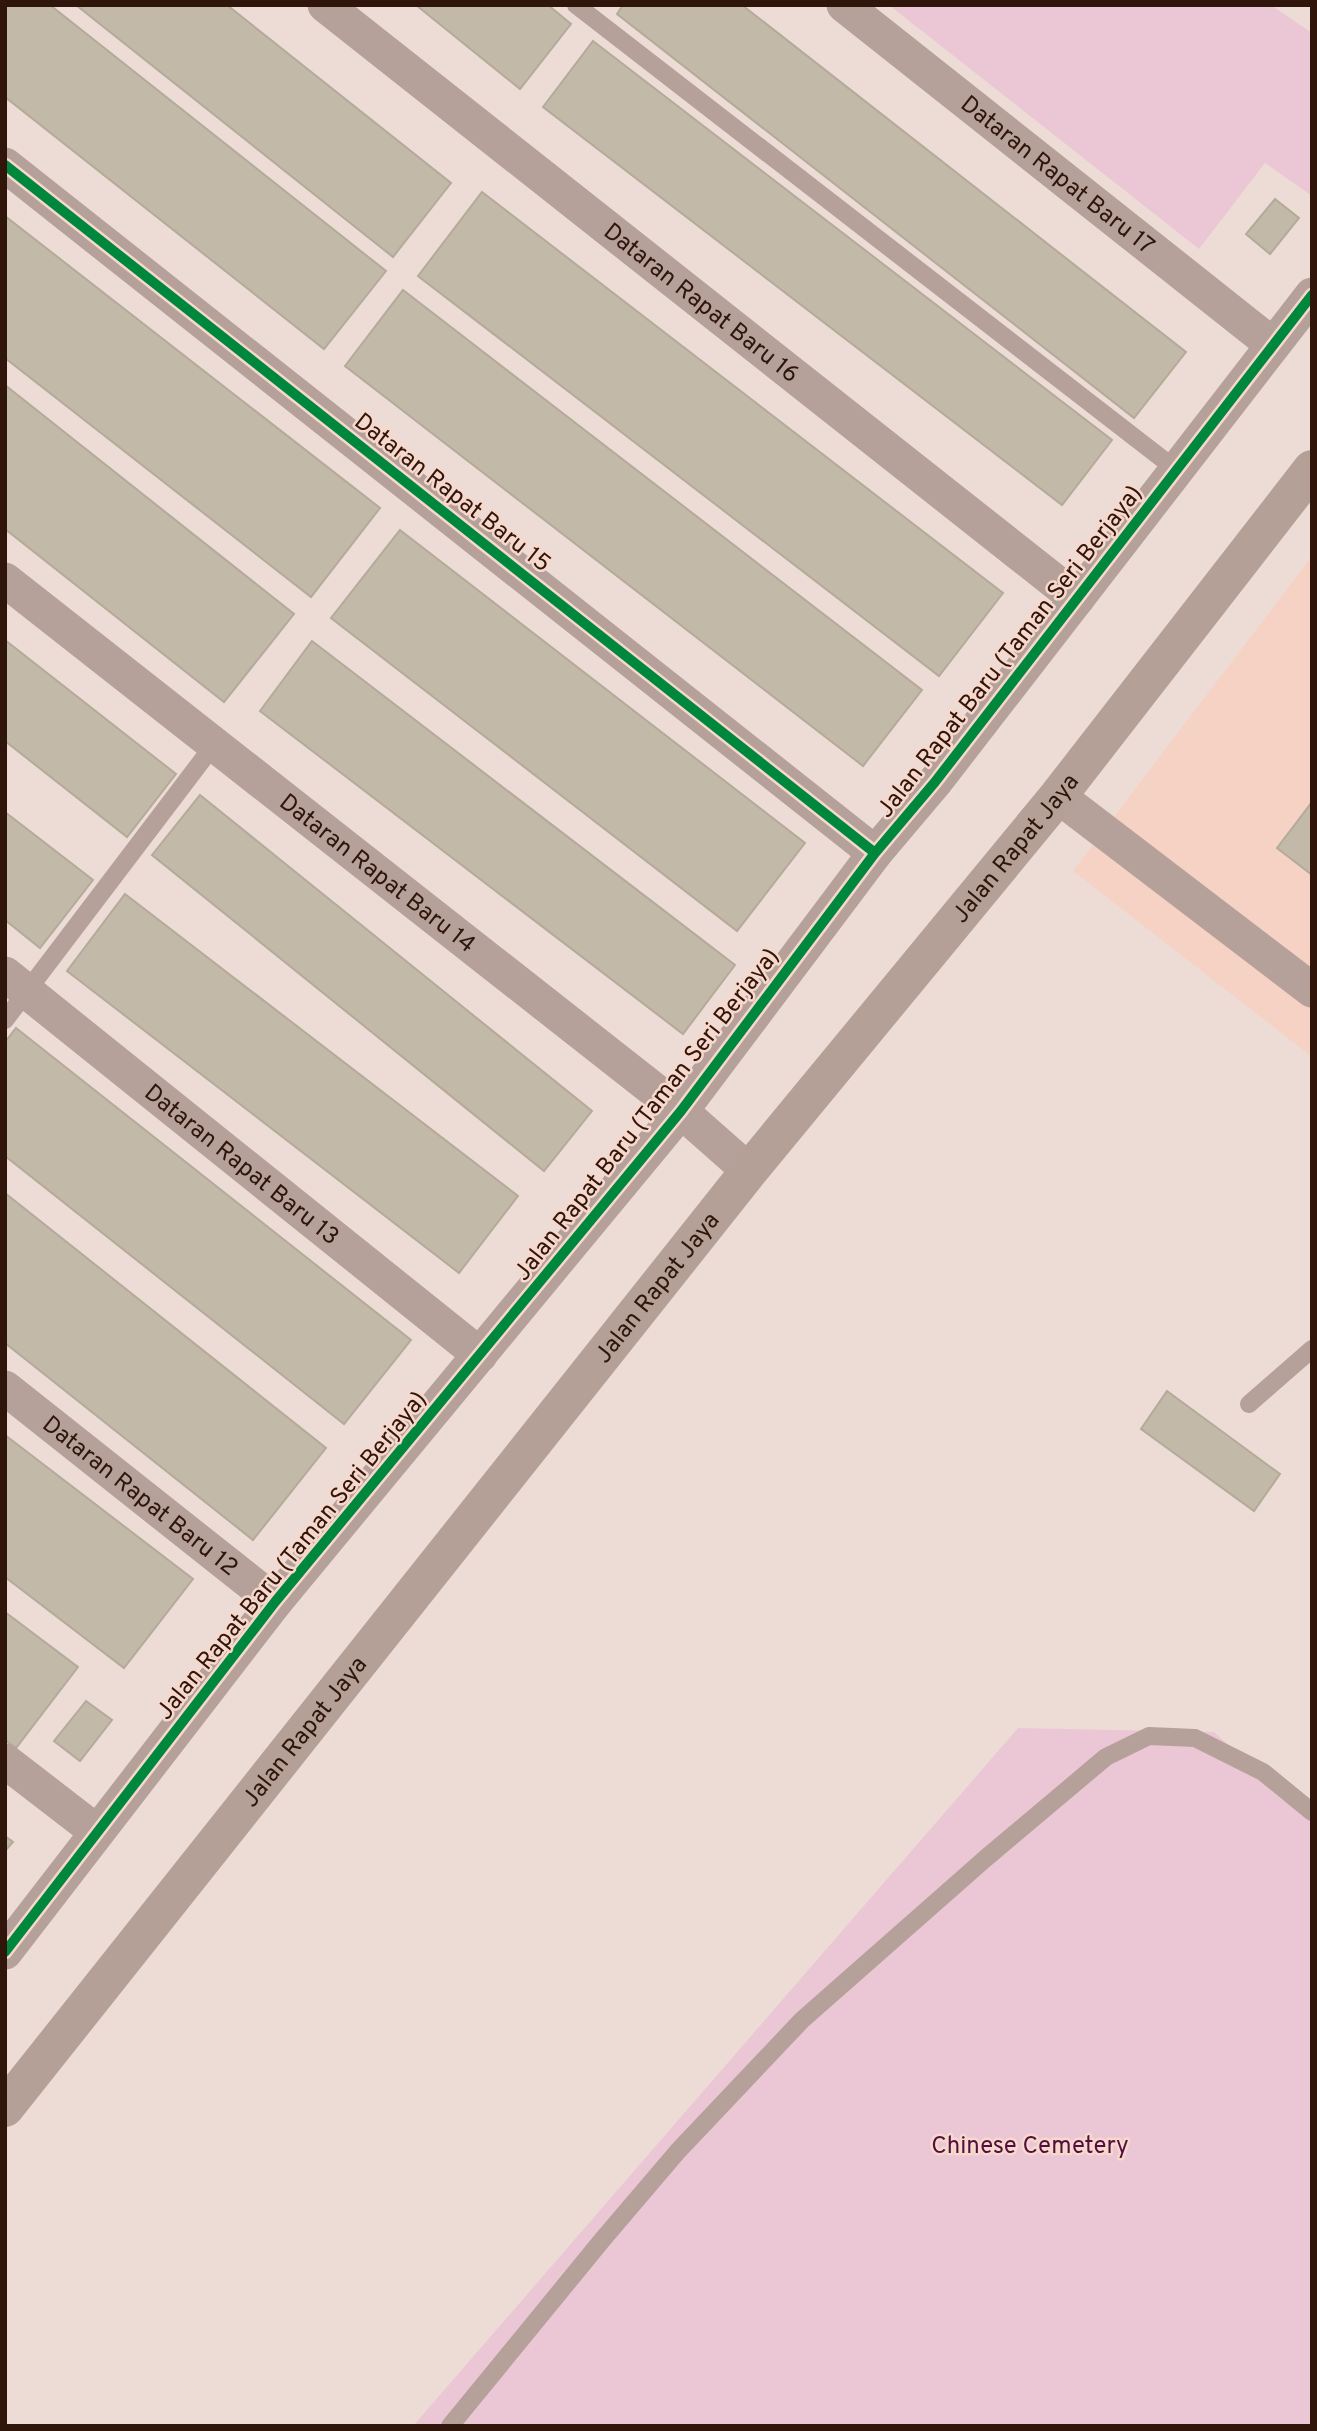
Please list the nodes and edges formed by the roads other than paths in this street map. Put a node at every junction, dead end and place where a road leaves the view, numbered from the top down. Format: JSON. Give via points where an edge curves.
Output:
{"nodes":[{"id":1,"x":325,"y":5,"type":"edge"},
{"id":2,"x":576,"y":5,"type":"edge"},
{"id":3,"x":844,"y":5,"type":"edge"},
{"id":4,"x":5,"y":165,"type":"edge"},
{"id":5,"x":1312,"y":295,"type":"edge"},
{"id":6,"x":1273,"y":345,"type":"junction"},
{"id":7,"x":1312,"y":469,"type":"edge"},
{"id":8,"x":1178,"y":471,"type":"junction"},
{"id":9,"x":5,"y":580,"type":"edge"},
{"id":10,"x":1077,"y":599,"type":"junction"},
{"id":11,"x":213,"y":746,"type":"junction"},
{"id":12,"x":1058,"y":796,"type":"junction"},
{"id":13,"x":875,"y":853,"type":"junction"},
{"id":14,"x":17,"y":982,"type":"edge"},
{"id":15,"x":1312,"y":990,"type":"edge"},
{"id":16,"x":5,"y":1020,"type":"edge"},
{"id":17,"x":681,"y":1111,"type":"junction"},
{"id":18,"x":749,"y":1171,"type":"junction"},
{"id":19,"x":1312,"y":1349,"type":"edge"},
{"id":20,"x":481,"y":1355,"type":"junction"},
{"id":21,"x":5,"y":1388,"type":"edge"},
{"id":22,"x":1249,"y":1405,"type":"dead end"},
{"id":23,"x":275,"y":1602,"type":"junction"},
{"id":24,"x":5,"y":1761,"type":"edge"},
{"id":25,"x":1312,"y":1812,"type":"edge"},
{"id":26,"x":97,"y":1832,"type":"junction"},
{"id":27,"x":5,"y":1952,"type":"edge"},
{"id":28,"x":5,"y":2108,"type":"edge"},
{"id":29,"x":450,"y":2426,"type":"edge"}],
"edges":[{"from":1,"to":10,"type":"street","name":"Dataran Rapat Baru 16"},
{"from":2,"to":8,"type":"lane"},
{"from":3,"to":6,"type":"street","name":"Dataran Rapat Baru 17"},
{"from":4,"to":13,"type":"street","name":"Dataran Rapat Baru 15"},
{"from":5,"to":6,"type":"street","name":"Jalan Rapat Baru (Taman Seri Berjaya)"},
{"from":6,"to":8,"type":"street","name":"Jalan Rapat Baru (Taman Seri Berjaya)"},
{"from":7,"to":12,"type":"street","name":"Jalan Rapat Jaya"},
{"from":8,"to":10,"type":"street","name":"Jalan Rapat Baru (Taman Seri Berjaya)"},
{"from":9,"to":11,"type":"street","name":"Dataran Rapat Baru 14"},
{"from":10,"to":13,"type":"street","name":"Jalan Rapat Baru (Taman Seri Berjaya)"},
{"from":11,"to":14,"type":"lane"},
{"from":11,"to":17,"type":"street","name":"Dataran Rapat Baru 14"},
{"from":12,"to":15,"type":"street"},
{"from":12,"to":18,"type":"street","name":"Jalan Rapat Jaya"},
{"from":13,"to":17,"type":"street","name":"Jalan Rapat Baru (Taman Seri Berjaya)"},
{"from":14,"to":16,"type":"lane"},
{"from":14,"to":20,"type":"street","name":"Dataran Rapat Baru 13"},
{"from":17,"to":18,"type":"street","name":"Dataran Rapat Baru 14"},
{"from":17,"to":20,"type":"street","name":"Jalan Rapat Baru (Taman Seri Berjaya)"},
{"from":18,"to":28,"type":"street","name":"Jalan Rapat Jaya"},
{"from":19,"to":22,"type":"lane"},
{"from":20,"to":23,"type":"street","name":"Jalan Rapat Baru (Taman Seri Berjaya)"},
{"from":21,"to":23,"type":"street","name":"Dataran Rapat Baru 12"},
{"from":23,"to":26,"type":"street","name":"Jalan Rapat Baru (Taman Seri Berjaya)"},
{"from":24,"to":26,"type":"street"},
{"from":25,"to":29,"type":"lane","via":[[1262,1772],[1195,1738],[1149,1737],[1106,1757],[802,2020],[678,2151]]},
{"from":26,"to":27,"type":"street","name":"Jalan Rapat Baru (Taman Seri Berjaya)"}]}
